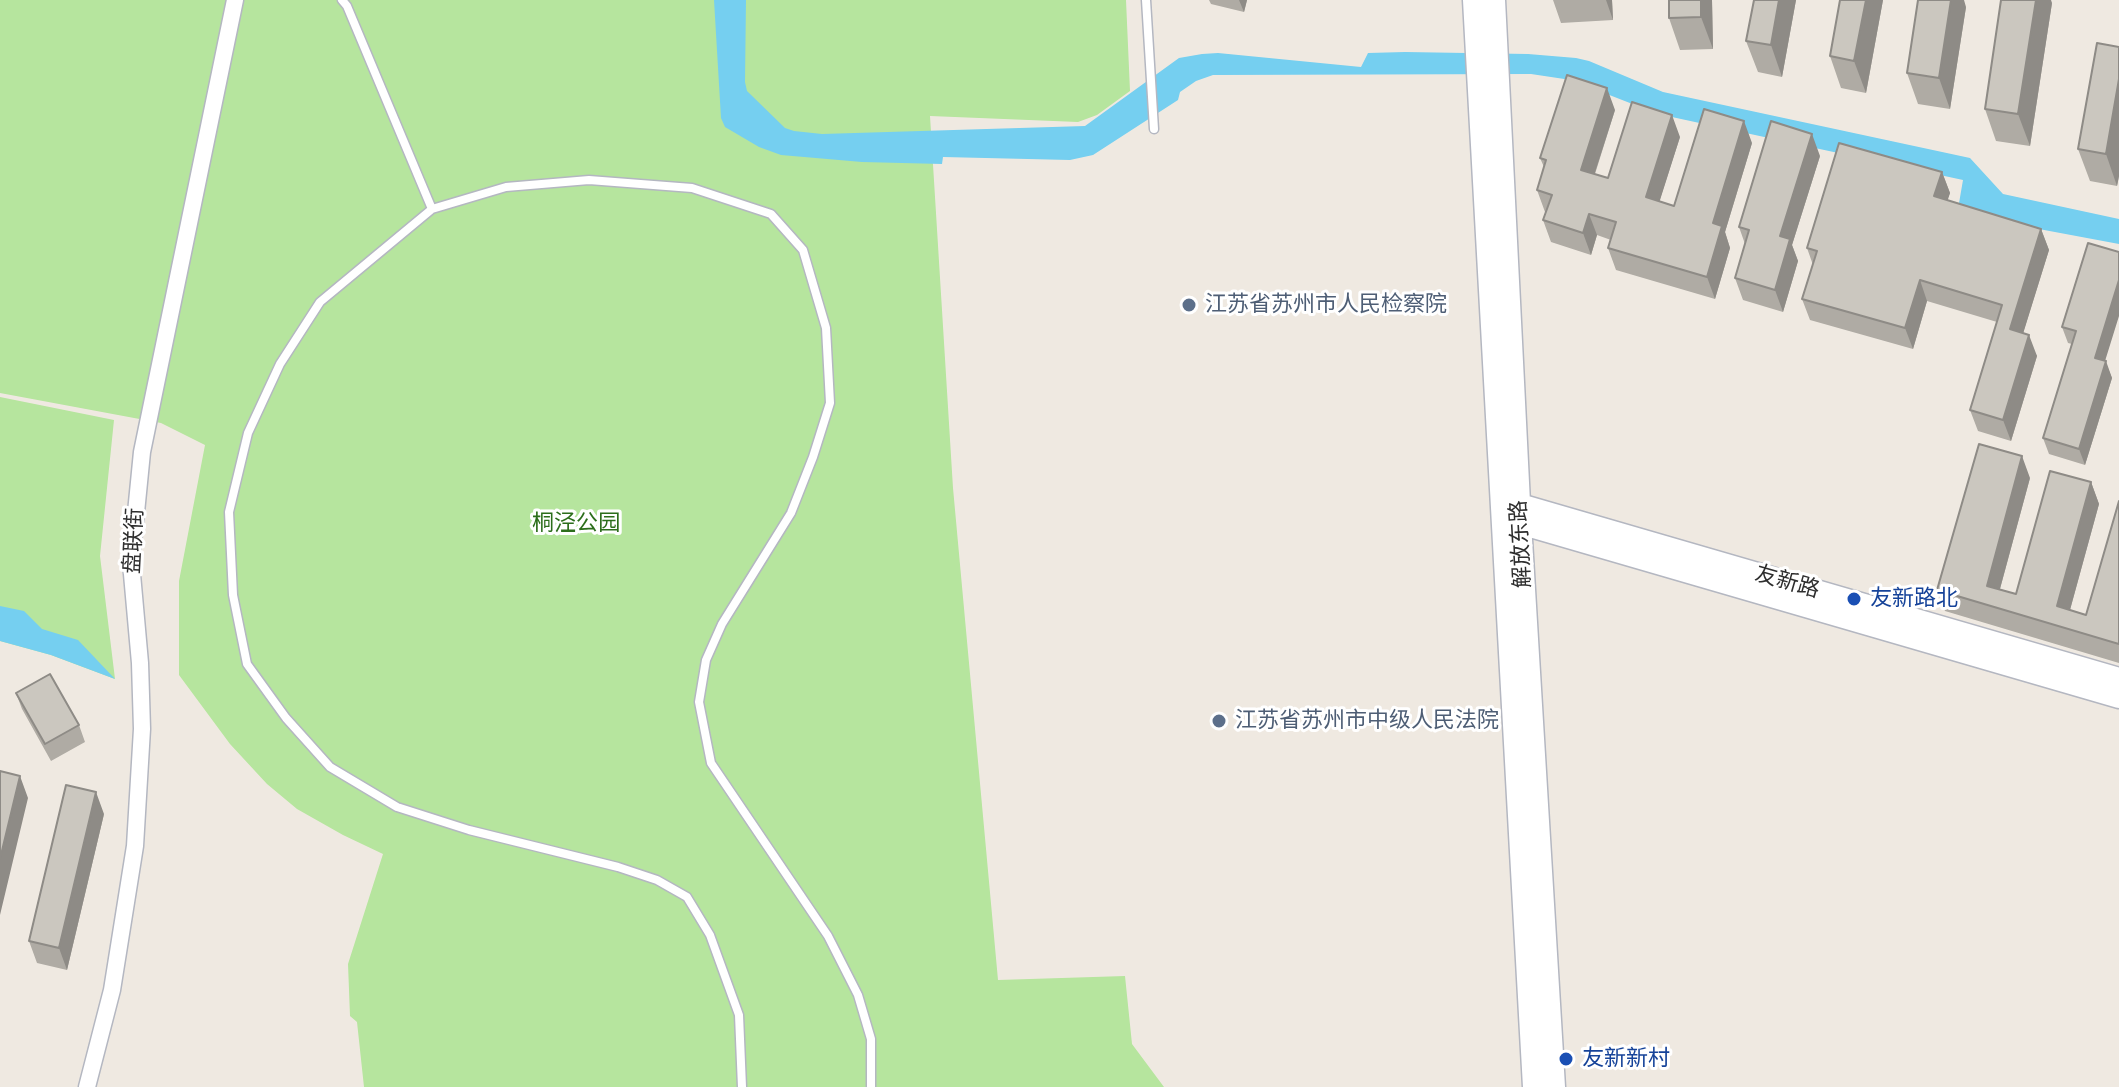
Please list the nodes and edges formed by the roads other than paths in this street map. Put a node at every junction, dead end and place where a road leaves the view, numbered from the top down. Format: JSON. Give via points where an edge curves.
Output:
{"nodes":[{"id":1,"x":235,"y":0,"type":"edge"},
{"id":2,"x":342,"y":0,"type":"edge"},
{"id":3,"x":1146,"y":0,"type":"edge"},
{"id":4,"x":1474,"y":0,"type":"edge"},
{"id":5,"x":1494,"y":0,"type":"edge"},
{"id":6,"x":1486,"y":48,"type":"junction"},
{"id":7,"x":1154,"y":129,"type":"dead end"},
{"id":8,"x":432,"y":209,"type":"junction"},
{"id":9,"x":1510,"y":515,"type":"junction"},
{"id":10,"x":2119,"y":679,"type":"edge"},
{"id":11,"x":2119,"y":697,"type":"edge"},
{"id":12,"x":87,"y":1087,"type":"edge"},
{"id":13,"x":742,"y":1087,"type":"edge"},
{"id":14,"x":871,"y":1087,"type":"edge"},
{"id":15,"x":1534,"y":1087,"type":"edge"},
{"id":16,"x":1554,"y":1087,"type":"edge"}],
"edges":[{"from":1,"to":12,"type":"street","name":"盘联街","via":[[142,452],[131,563],[142,729],[135,846],[112,990]]},
{"from":2,"to":8,"type":"lane"},
{"from":3,"to":7,"type":"lane"},
{"from":4,"to":6,"type":"main road","name":"解放东路"},
{"from":5,"to":6,"type":"main road","name":"解放东路"},
{"from":6,"to":9,"type":"main road","name":"解放东路"},
{"from":8,"to":13,"type":"lane","via":[[320,302],[280,364],[248,433],[229,512],[233,595],[247,664],[330,767],[397,807],[618,867],[687,897],[710,935],[739,1015]]},
{"from":8,"to":14,"type":"lane","via":[[533,184],[589,180],[692,188],[771,214],[803,250],[826,328],[830,403],[791,513],[711,648],[699,702],[711,763],[828,936],[858,995],[871,1039]]},
{"from":9,"to":10,"type":"main road","name":"友新路"},
{"from":9,"to":11,"type":"main road","name":"友新路"},
{"from":9,"to":15,"type":"main road","name":"解放东路"},
{"from":9,"to":16,"type":"main road","name":"解放东路"}]}
